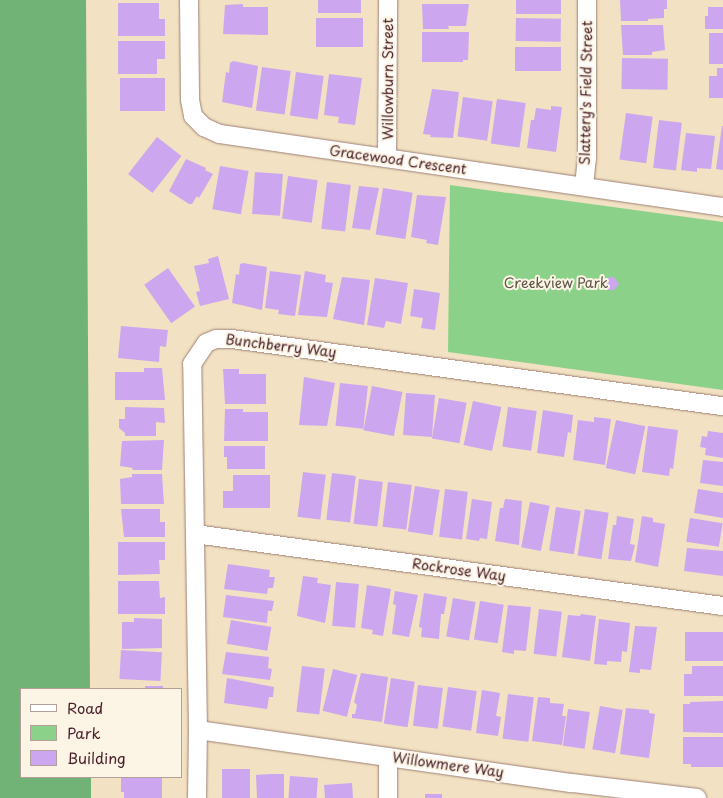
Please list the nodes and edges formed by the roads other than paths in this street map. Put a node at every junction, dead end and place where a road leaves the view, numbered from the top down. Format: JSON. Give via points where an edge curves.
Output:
{"nodes":[{"id":1,"x":190,"y":0,"type":"edge"},
{"id":2,"x":388,"y":0,"type":"edge"},
{"id":3,"x":588,"y":0,"type":"edge"},
{"id":4,"x":387,"y":158,"type":"junction"},
{"id":5,"x":584,"y":186,"type":"junction"},
{"id":6,"x":723,"y":207,"type":"edge"},
{"id":7,"x":723,"y":406,"type":"edge"},
{"id":8,"x":195,"y":534,"type":"junction"},
{"id":9,"x":723,"y":606,"type":"edge"},
{"id":10,"x":198,"y":730,"type":"junction"},
{"id":11,"x":388,"y":757,"type":"junction"},
{"id":12,"x":572,"y":790,"type":"edge"},
{"id":13,"x":197,"y":798,"type":"edge"},
{"id":14,"x":388,"y":798,"type":"edge"},
{"id":15,"x":697,"y":798,"type":"edge"}],
"edges":[{"from":1,"to":4,"type":"street","name":"Gracewood Crescent","via":[[190,100],[193,116],[204,127],[220,134]]},
{"from":2,"to":4,"type":"street","name":"Willowburn Street"},
{"from":3,"to":5,"type":"street","name":"Slattery's Field Street"},
{"from":4,"to":5,"type":"street","name":"Gracewood Crescent"},
{"from":5,"to":6,"type":"street","name":"Gracewood Crescent"},
{"from":7,"to":8,"type":"street","name":"Bunchberry Way","via":[[232,338],[216,339],[206,343],[192,364]]},
{"from":8,"to":9,"type":"street","name":"Rockrose Way"},
{"from":8,"to":10,"type":"street","name":"Bunchberry Way"},
{"from":10,"to":11,"type":"street","name":"Willowmere Way"},
{"from":10,"to":13,"type":"street","name":"Bunchberry Way"},
{"from":11,"to":12,"type":"street","name":"Willowmere Way"},
{"from":11,"to":14,"type":"street"},
{"from":12,"to":15,"type":"street","name":"Willowmere Way"}]}
